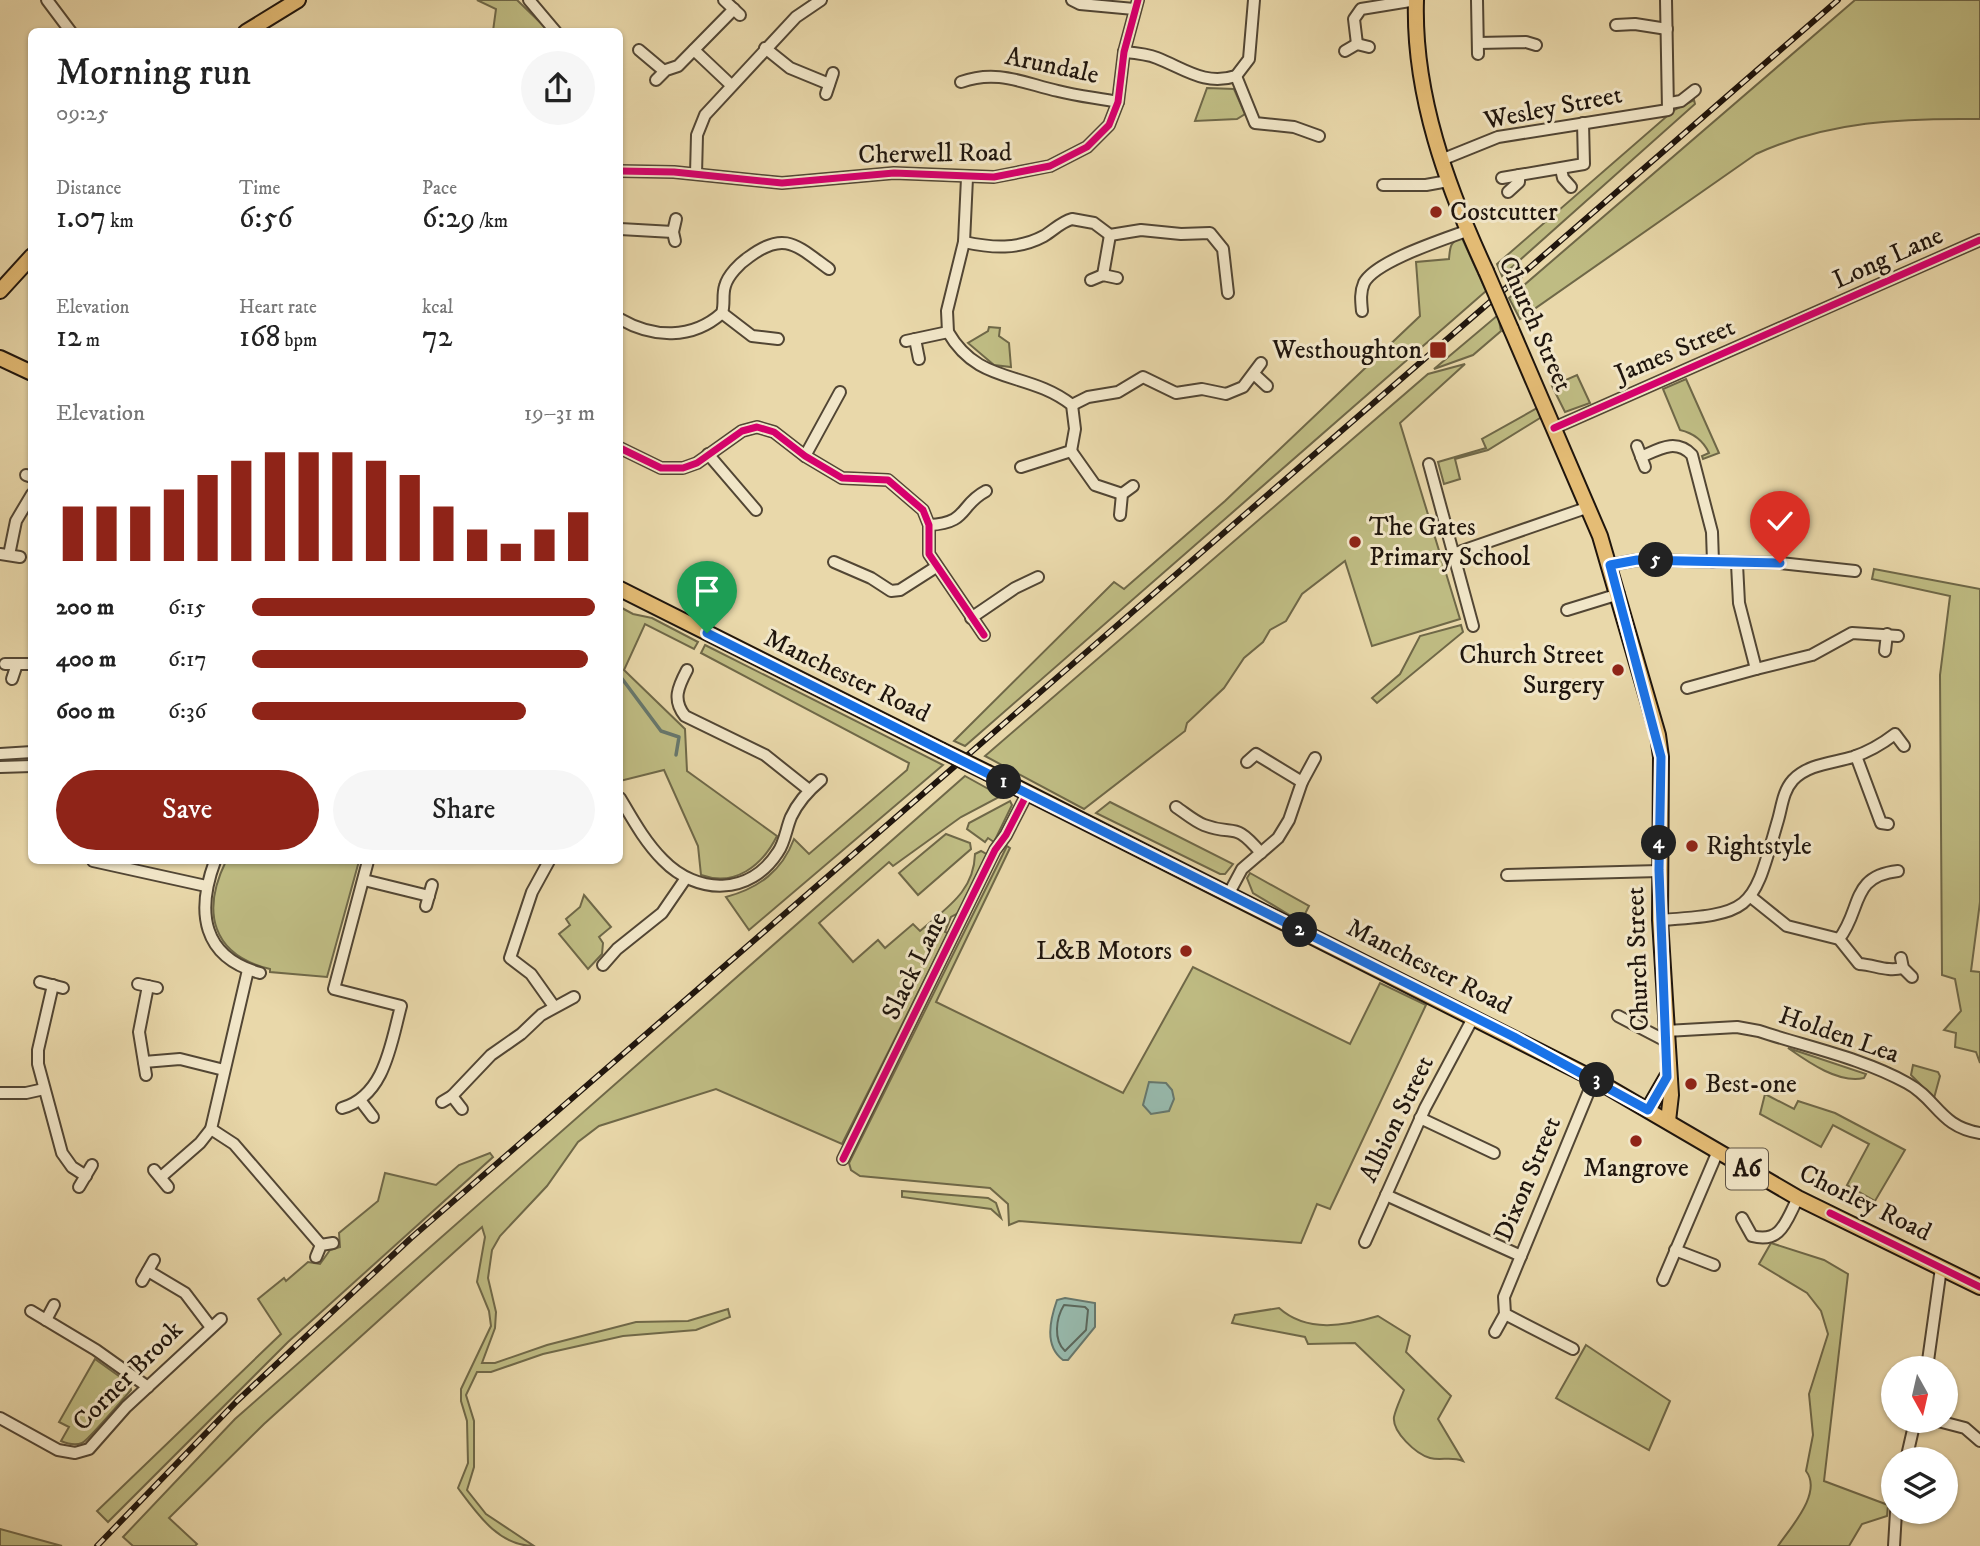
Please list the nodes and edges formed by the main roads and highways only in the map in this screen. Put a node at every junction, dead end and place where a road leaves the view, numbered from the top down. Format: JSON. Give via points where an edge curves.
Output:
{"nodes":[{"id":1,"x":299,"y":0,"type":"edge"},
{"id":2,"x":1416,"y":0,"type":"edge"},
{"id":3,"x":253,"y":28,"type":"edge"},
{"id":4,"x":28,"y":260,"type":"edge"},
{"id":5,"x":0,"y":291,"type":"edge"},
{"id":6,"x":0,"y":358,"type":"edge"},
{"id":7,"x":28,"y":371,"type":"edge"},
{"id":8,"x":623,"y":591,"type":"edge"},
{"id":9,"x":1667,"y":1077,"type":"junction"},
{"id":10,"x":1658,"y":1116,"type":"junction"},
{"id":11,"x":1980,"y":1287,"type":"edge"}],
"edges":[{"from":1,"to":3,"type":"main road"},
{"from":2,"to":9,"type":"main road","name":"Church Street","bridge":true,"via":[[1421,71],[1441,160],[1589,507],[1619,594],[1660,746],[1660,920]]},
{"from":4,"to":5,"type":"main road"},
{"from":6,"to":7,"type":"main road"},
{"from":8,"to":10,"type":"main road","name":"Manchester Road","number":"A6","bridge":true,"via":[[1594,1079]]},
{"from":9,"to":10,"type":"main road"},
{"from":9,"to":10,"type":"main road","name":"Church Street","via":[[1671,1095]]},
{"from":10,"to":11,"type":"main road","name":"Chorley Road","number":"A6","via":[[1798,1198]]}]}
